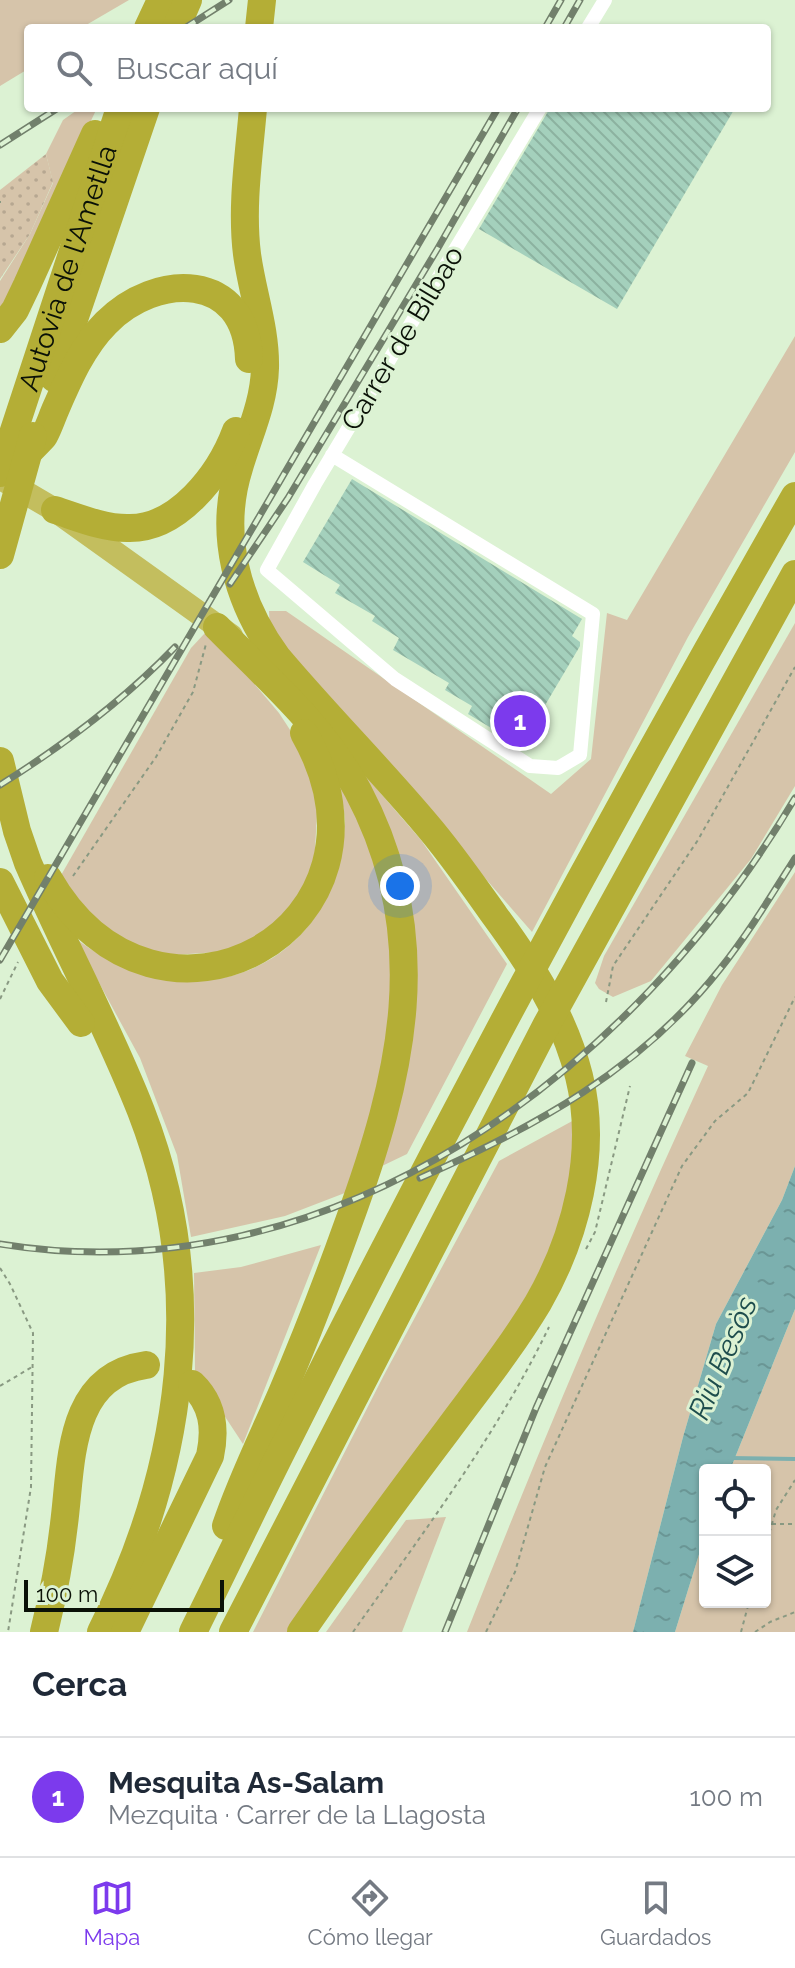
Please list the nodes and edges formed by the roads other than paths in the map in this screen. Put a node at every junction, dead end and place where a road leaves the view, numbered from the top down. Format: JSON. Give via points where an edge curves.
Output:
{"nodes":[{"id":1,"x":161,"y":0,"type":"edge"},
{"id":2,"x":188,"y":0,"type":"edge"},
{"id":3,"x":262,"y":0,"type":"edge"},
{"id":4,"x":605,"y":0,"type":"edge"},
{"id":5,"x":150,"y":24,"type":"edge"},
{"id":6,"x":178,"y":24,"type":"edge"},
{"id":7,"x":259,"y":24,"type":"edge"},
{"id":8,"x":590,"y":24,"type":"edge"},
{"id":9,"x":105,"y":112,"type":"edge"},
{"id":10,"x":119,"y":112,"type":"edge"},
{"id":11,"x":145,"y":112,"type":"edge"},
{"id":12,"x":253,"y":112,"type":"edge"},
{"id":13,"x":538,"y":112,"type":"edge"},
{"id":14,"x":0,"y":329,"type":"edge"},
{"id":15,"x":27,"y":454,"type":"junction"},
{"id":16,"x":332,"y":455,"type":"junction"},
{"id":17,"x":0,"y":476,"type":"edge"},
{"id":18,"x":795,"y":496,"type":"edge"},
{"id":19,"x":55,"y":510,"type":"junction"},
{"id":20,"x":0,"y":555,"type":"edge"},
{"id":21,"x":795,"y":574,"type":"edge"},
{"id":22,"x":213,"y":630,"type":"junction"},
{"id":23,"x":257,"y":668,"type":"junction"},
{"id":24,"x":306,"y":693,"type":"junction"},
{"id":25,"x":0,"y":761,"type":"edge"},
{"id":26,"x":0,"y":841,"type":"edge"},
{"id":27,"x":17,"y":876,"type":"edge"},
{"id":28,"x":46,"y":927,"type":"junction"},
{"id":29,"x":146,"y":1365,"type":"dead end"},
{"id":30,"x":192,"y":1384,"type":"dead end"},
{"id":31,"x":196,"y":1626,"type":"edge"},
{"id":32,"x":44,"y":1632,"type":"edge"},
{"id":33,"x":81,"y":1632,"type":"edge"},
{"id":34,"x":101,"y":1632,"type":"edge"},
{"id":35,"x":125,"y":1632,"type":"edge"},
{"id":36,"x":233,"y":1632,"type":"edge"},
{"id":37,"x":301,"y":1632,"type":"edge"}],
"edges":[{"from":1,"to":5,"type":"highway"},
{"from":2,"to":6,"type":"highway"},
{"from":3,"to":7,"type":"highway"},
{"from":4,"to":8,"type":"street"},
{"from":9,"to":14,"type":"highway","via":[[15,310]]},
{"from":10,"to":17,"type":"highway","name":"Autovia de l'Ametlla"},
{"from":11,"to":15,"type":"highway"},
{"from":12,"to":24,"type":"highway","via":[[245,224],[265,367],[257,421],[236,479],[230,523],[244,600],[264,640]]},
{"from":13,"to":16,"type":"street","name":"Carrer de Bilbao"},
{"from":15,"to":19,"type":"highway","via":[[44,435],[92,339],[132,301],[164,288],[194,287],[224,301],[237,315],[248,347],[244,406],[225,455],[195,495],[162,520],[140,527],[116,527]]},
{"from":15,"to":20,"type":"highway"},
{"from":16,"to":16,"type":"street","name":"Carrer de Bilbao","via":[[593,614],[580,755],[558,768],[530,766],[395,679],[267,570]]},
{"from":17,"to":19,"type":"highway"},
{"from":18,"to":31,"type":"highway","via":[[495,1042]]},
{"from":19,"to":22,"type":"highway","via":[[183,601]]},
{"from":21,"to":36,"type":"highway","via":[[540,1037]]},
{"from":22,"to":23,"type":"highway"},
{"from":22,"to":24,"type":"highway"},
{"from":23,"to":28,"type":"highway","via":[[296,720],[328,794],[328,858],[303,912],[271,943],[217,966],[150,964],[86,928]]},
{"from":23,"to":31,"type":"highway","via":[[318,731],[362,801],[394,893],[405,991],[398,1060],[367,1172],[228,1521]]},
{"from":24,"to":37,"type":"highway","via":[[427,825],[519,949],[560,1022],[580,1078],[584,1123],[582,1178],[553,1273],[514,1341]]},
{"from":25,"to":27,"type":"highway"},
{"from":26,"to":27,"type":"highway"},
{"from":27,"to":28,"type":"highway"},
{"from":27,"to":28,"type":"highway"},
{"from":28,"to":33,"type":"highway","via":[[142,1178],[156,1250],[161,1331],[143,1473],[126,1530]]},
{"from":28,"to":34,"type":"highway","via":[[128,1080],[150,1136],[170,1217],[179,1285],[179,1363],[165,1464],[138,1549]]},
{"from":29,"to":32,"type":"highway","via":[[104,1383],[78,1424]]},
{"from":30,"to":35,"type":"highway","via":[[211,1412],[210,1456]]}]}
